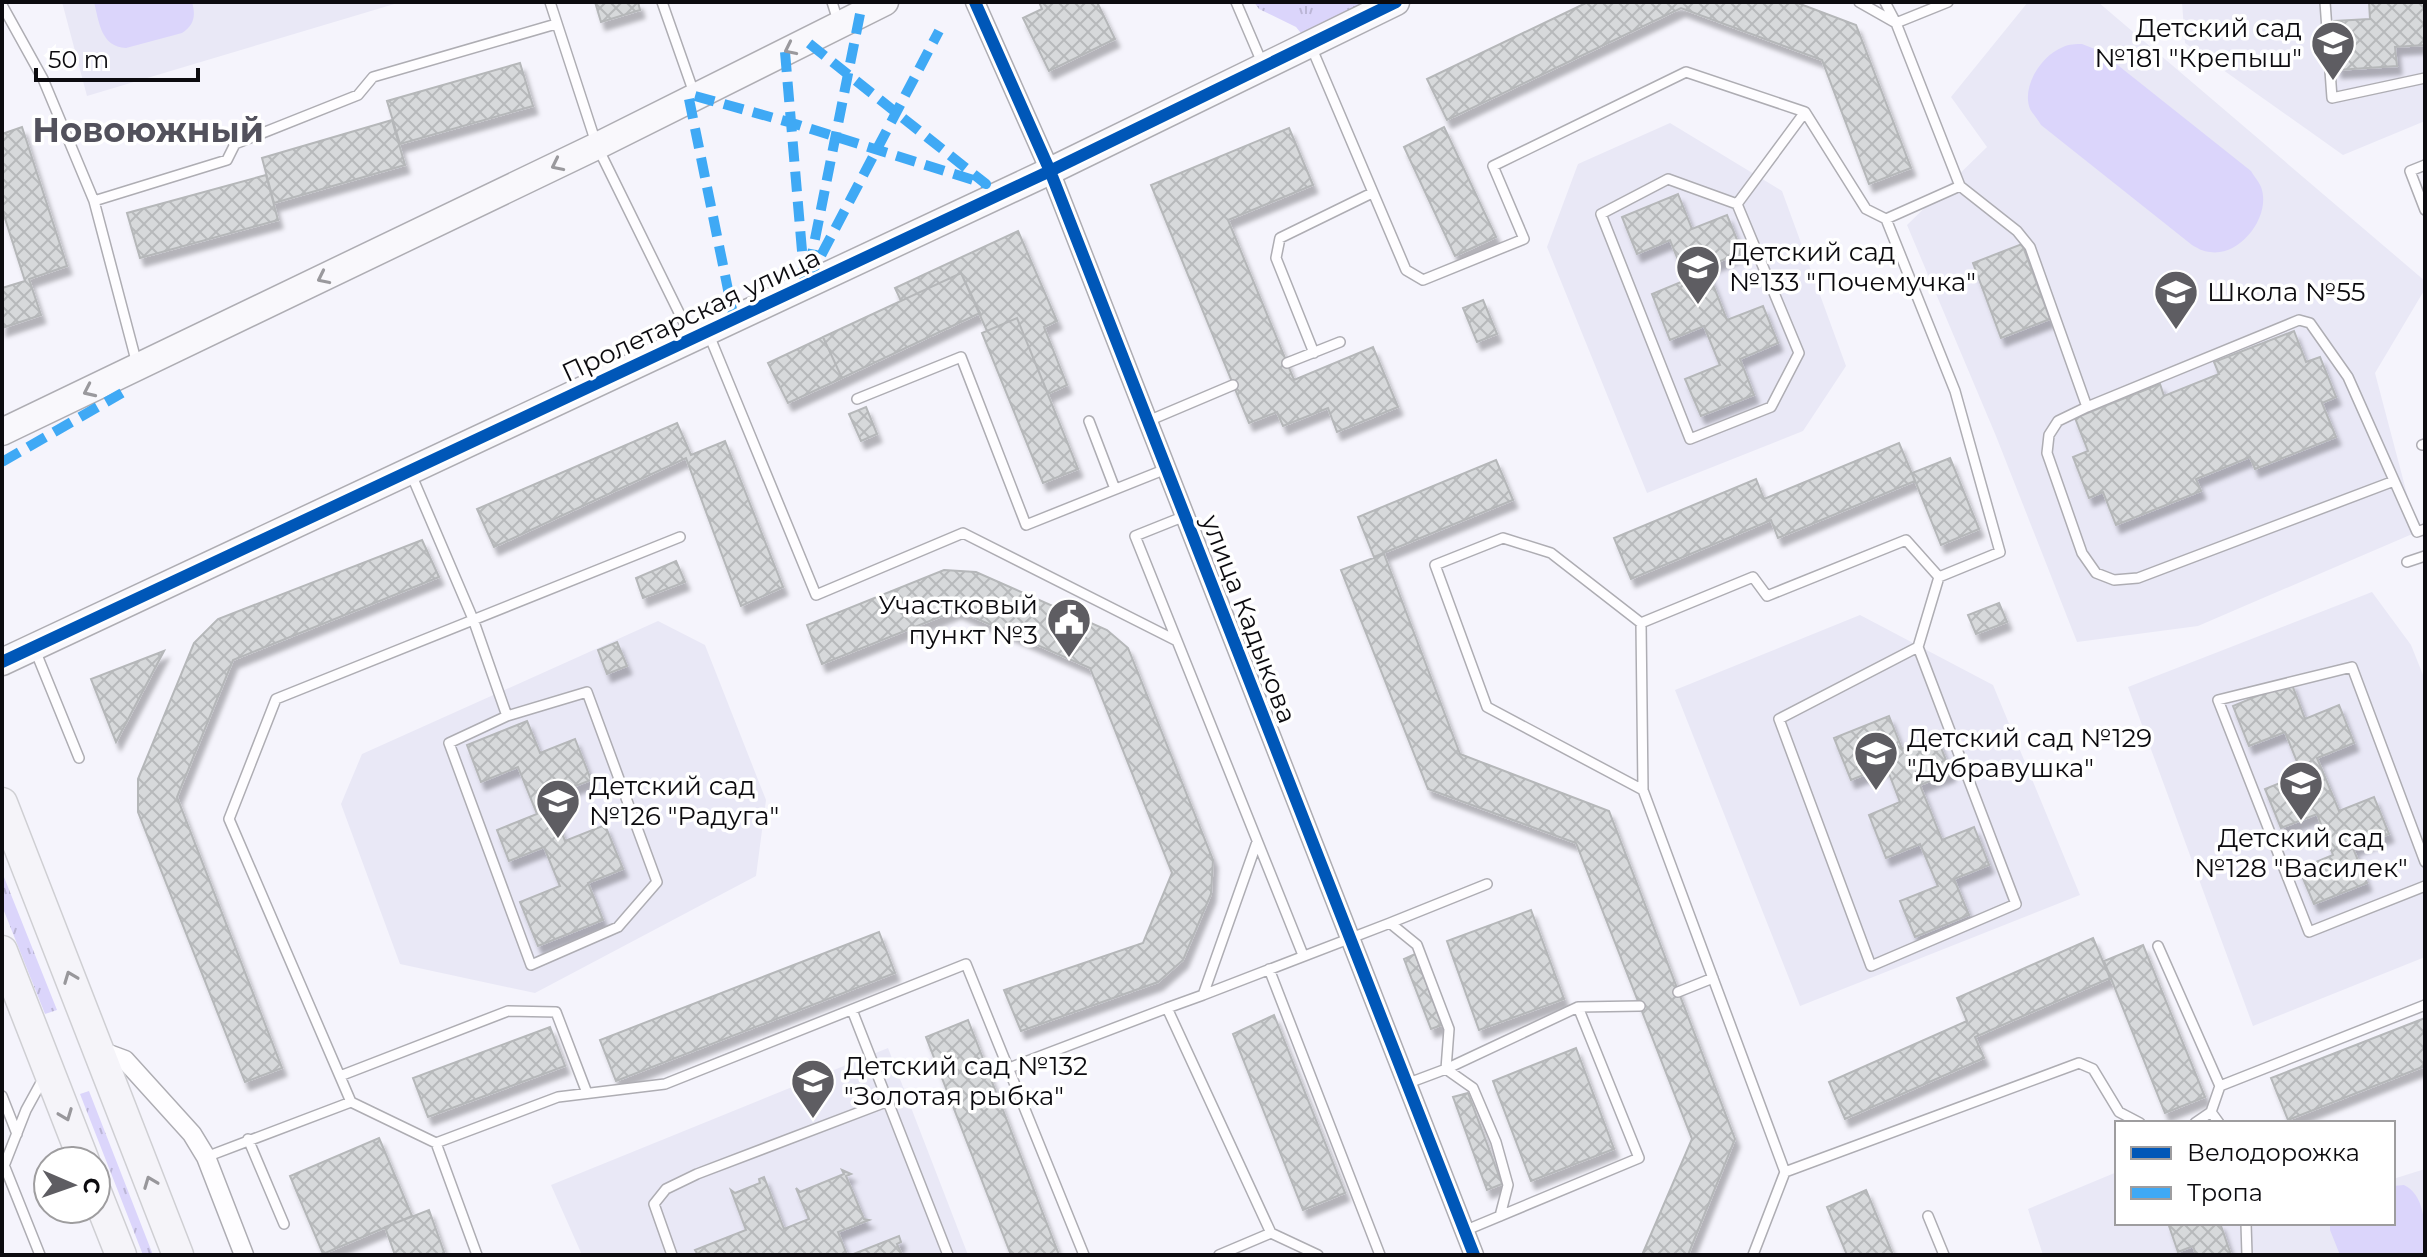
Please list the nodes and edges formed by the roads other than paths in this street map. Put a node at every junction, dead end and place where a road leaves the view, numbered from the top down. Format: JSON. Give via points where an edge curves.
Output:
{"nodes":[{"id":1,"x":550,"y":2,"type":"edge"},
{"id":2,"x":662,"y":2,"type":"edge"},
{"id":3,"x":885,"y":2,"type":"edge"},
{"id":4,"x":975,"y":2,"type":"edge"},
{"id":5,"x":1236,"y":2,"type":"edge"},
{"id":6,"x":1396,"y":2,"type":"edge"},
{"id":7,"x":1859,"y":2,"type":"edge"},
{"id":8,"x":1885,"y":2,"type":"edge"},
{"id":9,"x":1948,"y":2,"type":"edge"},
{"id":10,"x":2325,"y":2,"type":"edge"},
{"id":11,"x":2,"y":5,"type":"edge"},
{"id":12,"x":836,"y":13,"type":"edge"},
{"id":13,"x":1896,"y":23,"type":"junction"},
{"id":14,"x":556,"y":24,"type":"junction"},
{"id":15,"x":1310,"y":44,"type":"junction"},
{"id":16,"x":1264,"y":67,"type":"junction"},
{"id":17,"x":2425,"y":78,"type":"edge"},
{"id":18,"x":695,"y":96,"type":"junction"},
{"id":19,"x":1805,"y":112,"type":"junction"},
{"id":20,"x":597,"y":146,"type":"junction"},
{"id":21,"x":2425,"y":165,"type":"edge"},
{"id":22,"x":1050,"y":171,"type":"junction"},
{"id":23,"x":1960,"y":186,"type":"junction"},
{"id":24,"x":1372,"y":193,"type":"junction"},
{"id":25,"x":94,"y":201,"type":"junction"},
{"id":26,"x":1737,"y":204,"type":"junction"},
{"id":27,"x":2425,"y":210,"type":"edge"},
{"id":28,"x":1886,"y":219,"type":"junction"},
{"id":29,"x":700,"y":335,"type":"junction"},
{"id":30,"x":1340,"y":342,"type":"dead end"},
{"id":31,"x":1314,"y":353,"type":"junction"},
{"id":32,"x":1287,"y":363,"type":"dead end"},
{"id":33,"x":138,"y":367,"type":"junction"},
{"id":34,"x":1233,"y":385,"type":"dead end"},
{"id":35,"x":857,"y":399,"type":"dead end"},
{"id":36,"x":2087,"y":407,"type":"junction"},
{"id":37,"x":1089,"y":421,"type":"dead end"},
{"id":38,"x":1148,"y":421,"type":"junction"},
{"id":39,"x":2,"y":432,"type":"edge"},
{"id":40,"x":1166,"y":469,"type":"junction"},
{"id":41,"x":410,"y":471,"type":"junction"},
{"id":42,"x":2394,"y":481,"type":"junction"},
{"id":43,"x":1115,"y":489,"type":"junction"},
{"id":44,"x":1185,"y":516,"type":"junction"},
{"id":45,"x":2425,"y":529,"type":"edge"},
{"id":46,"x":680,"y":537,"type":"dead end"},
{"id":47,"x":2425,"y":556,"type":"edge"},
{"id":48,"x":2407,"y":562,"type":"dead end"},
{"id":49,"x":1939,"y":577,"type":"junction"},
{"id":50,"x":473,"y":619,"type":"junction"},
{"id":51,"x":1641,"y":623,"type":"junction"},
{"id":52,"x":1177,"y":641,"type":"junction"},
{"id":53,"x":34,"y":647,"type":"junction"},
{"id":54,"x":1918,"y":647,"type":"junction"},
{"id":55,"x":2,"y":662,"type":"edge"},
{"id":56,"x":507,"y":716,"type":"junction"},
{"id":57,"x":79,"y":758,"type":"dead end"},
{"id":58,"x":1643,"y":790,"type":"junction"},
{"id":59,"x":2,"y":803,"type":"edge"},
{"id":60,"x":1257,"y":842,"type":"junction"},
{"id":61,"x":2425,"y":862,"type":"edge"},
{"id":62,"x":1487,"y":884,"type":"dead end"},
{"id":63,"x":2425,"y":886,"type":"edge"},
{"id":64,"x":1390,"y":923,"type":"junction"},
{"id":65,"x":1349,"y":937,"type":"junction"},
{"id":66,"x":2158,"y":946,"type":"dead end"},
{"id":67,"x":2,"y":951,"type":"edge"},
{"id":68,"x":1303,"y":955,"type":"junction"},
{"id":69,"x":1269,"y":969,"type":"junction"},
{"id":70,"x":1713,"y":978,"type":"junction"},
{"id":71,"x":1678,"y":992,"type":"dead end"},
{"id":72,"x":1203,"y":995,"type":"junction"},
{"id":73,"x":2425,"y":1005,"type":"edge"},
{"id":74,"x":1640,"y":1006,"type":"dead end"},
{"id":75,"x":1578,"y":1007,"type":"junction"},
{"id":76,"x":1167,"y":1008,"type":"junction"},
{"id":77,"x":852,"y":1010,"type":"junction"},
{"id":78,"x":98,"y":1050,"type":"junction"},
{"id":79,"x":1009,"y":1068,"type":"junction"},
{"id":80,"x":48,"y":1069,"type":"junction"},
{"id":81,"x":1446,"y":1069,"type":"junction"},
{"id":82,"x":340,"y":1076,"type":"junction"},
{"id":83,"x":1406,"y":1084,"type":"junction"},
{"id":84,"x":2220,"y":1086,"type":"junction"},
{"id":85,"x":587,"y":1093,"type":"junction"},
{"id":86,"x":2,"y":1096,"type":"edge"},
{"id":87,"x":351,"y":1102,"type":"junction"},
{"id":88,"x":886,"y":1102,"type":"junction"},
{"id":89,"x":2211,"y":1112,"type":"junction"},
{"id":90,"x":2136,"y":1121,"type":"edge"},
{"id":91,"x":2198,"y":1121,"type":"edge"},
{"id":92,"x":2218,"y":1121,"type":"edge"},
{"id":93,"x":17,"y":1134,"type":"junction"},
{"id":94,"x":248,"y":1139,"type":"junction"},
{"id":95,"x":436,"y":1143,"type":"junction"},
{"id":96,"x":78,"y":1145,"type":"edge"},
{"id":97,"x":206,"y":1157,"type":"junction"},
{"id":98,"x":3,"y":1168,"type":"edge"},
{"id":99,"x":1785,"y":1172,"type":"junction"},
{"id":100,"x":1500,"y":1216,"type":"junction"},
{"id":101,"x":1928,"y":1216,"type":"dead end"},
{"id":102,"x":284,"y":1224,"type":"dead end"},
{"id":103,"x":109,"y":1225,"type":"edge"},
{"id":104,"x":2246,"y":1225,"type":"edge"},
{"id":105,"x":1464,"y":1231,"type":"junction"},
{"id":106,"x":1271,"y":1233,"type":"junction"},
{"id":107,"x":236,"y":1237,"type":"junction"},
{"id":108,"x":40,"y":1255,"type":"edge"},
{"id":109,"x":121,"y":1255,"type":"edge"},
{"id":110,"x":178,"y":1255,"type":"edge"},
{"id":111,"x":224,"y":1255,"type":"edge"},
{"id":112,"x":244,"y":1255,"type":"edge"},
{"id":113,"x":477,"y":1255,"type":"edge"},
{"id":114,"x":672,"y":1255,"type":"edge"},
{"id":115,"x":948,"y":1255,"type":"edge"},
{"id":116,"x":1084,"y":1255,"type":"edge"},
{"id":117,"x":1219,"y":1255,"type":"edge"},
{"id":118,"x":1318,"y":1255,"type":"edge"},
{"id":119,"x":1380,"y":1255,"type":"edge"},
{"id":120,"x":1472,"y":1255,"type":"edge"},
{"id":121,"x":1753,"y":1255,"type":"edge"},
{"id":122,"x":1944,"y":1255,"type":"edge"},
{"id":123,"x":2247,"y":1255,"type":"edge"}],
"edges":[{"from":1,"to":14,"type":"lane"},
{"from":2,"to":18,"type":"lane"},
{"from":3,"to":12,"type":"street"},
{"from":4,"to":22,"type":"street","name":"улица Кадыкова"},
{"from":5,"to":16,"type":"lane"},
{"from":6,"to":15,"type":"street","name":"Пролетарская улица"},
{"from":7,"to":13,"type":"lane"},
{"from":8,"to":13,"type":"lane"},
{"from":9,"to":13,"type":"lane"},
{"from":10,"to":17,"type":"lane","via":[[2332,98]]},
{"from":11,"to":25,"type":"lane","via":[[43,79]]},
{"from":12,"to":18,"type":"street","one_way":true},
{"from":13,"to":23,"type":"lane"},
{"from":14,"to":20,"type":"lane"},
{"from":14,"to":25,"type":"lane","via":[[373,77],[358,95],[235,144],[227,160]]},
{"from":15,"to":16,"type":"street","name":"Пролетарская улица"},
{"from":15,"to":24,"type":"lane"},
{"from":16,"to":22,"type":"street","name":"Пролетарская улица"},
{"from":18,"to":20,"type":"street"},
{"from":19,"to":24,"type":"lane","via":[[1686,72],[1493,166],[1524,239],[1423,280],[1406,270]]},
{"from":19,"to":26,"type":"lane"},
{"from":19,"to":28,"type":"lane","via":[[1866,209]]},
{"from":20,"to":29,"type":"lane"},
{"from":20,"to":33,"type":"street","one_way":true},
{"from":21,"to":27,"type":"lane","via":[[2410,171]]},
{"from":22,"to":29,"type":"street","name":"Пролетарская улица"},
{"from":22,"to":38,"type":"street","name":"улица Кадыкова"},
{"from":23,"to":28,"type":"lane"},
{"from":23,"to":36,"type":"lane","via":[[2030,247]]},
{"from":24,"to":31,"type":"lane","via":[[1280,238],[1276,258]]},
{"from":25,"to":33,"type":"lane"},
{"from":26,"to":26,"type":"lane","via":[[1668,179],[1601,214],[1690,439],[1771,407],[1799,353]]},
{"from":28,"to":49,"type":"lane","via":[[1955,391],[2000,552]]},
{"from":29,"to":41,"type":"street","name":"Пролетарская улица"},
{"from":29,"to":52,"type":"lane","via":[[816,595],[963,533]]},
{"from":30,"to":31,"type":"lane"},
{"from":31,"to":32,"type":"lane"},
{"from":33,"to":39,"type":"street","one_way":true},
{"from":34,"to":38,"type":"lane"},
{"from":35,"to":43,"type":"lane","via":[[961,357],[1026,525]]},
{"from":36,"to":42,"type":"lane","via":[[2299,320],[2310,323],[2348,377]]},
{"from":36,"to":42,"type":"lane","via":[[2058,421],[2047,453],[2082,553],[2096,573],[2114,580],[2138,578]]},
{"from":37,"to":43,"type":"lane"},
{"from":38,"to":40,"type":"street","name":"улица Кадыкова"},
{"from":40,"to":43,"type":"lane"},
{"from":40,"to":44,"type":"street","name":"улица Кадыкова"},
{"from":41,"to":50,"type":"lane"},
{"from":41,"to":53,"type":"street","name":"Пролетарская улица"},
{"from":42,"to":45,"type":"lane","via":[[2417,532]]},
{"from":44,"to":52,"type":"lane","via":[[1135,536]]},
{"from":44,"to":65,"type":"street","name":"улица Кадыкова"},
{"from":46,"to":50,"type":"lane"},
{"from":47,"to":48,"type":"lane"},
{"from":49,"to":51,"type":"lane","via":[[1906,540],[1767,596],[1753,577]]},
{"from":49,"to":54,"type":"lane"},
{"from":50,"to":56,"type":"lane"},
{"from":50,"to":82,"type":"lane","via":[[276,699],[229,819]]},
{"from":51,"to":58,"type":"lane"},
{"from":51,"to":58,"type":"lane","via":[[1551,553],[1503,538],[1435,565],[1487,707]]},
{"from":52,"to":60,"type":"lane"},
{"from":53,"to":55,"type":"street","name":"Пролетарская улица"},
{"from":53,"to":57,"type":"lane"},
{"from":54,"to":54,"type":"lane","via":[[2016,904],[1871,966],[1779,719]]},
{"from":56,"to":56,"type":"lane","via":[[449,743],[531,965],[618,927],[657,882],[587,692]]},
{"from":58,"to":70,"type":"lane"},
{"from":78,"to":59,"type":"main road","one_way":true},
{"from":60,"to":68,"type":"lane"},
{"from":60,"to":72,"type":"lane"},
{"from":61,"to":63,"type":"lane","via":[[2352,667],[2218,700],[2309,932]]},
{"from":62,"to":64,"type":"lane"},
{"from":64,"to":65,"type":"lane"},
{"from":64,"to":81,"type":"lane","via":[[1417,945],[1449,1029]]},
{"from":65,"to":68,"type":"lane"},
{"from":65,"to":83,"type":"street","name":"улица Кадыкова"},
{"from":66,"to":84,"type":"lane"},
{"from":67,"to":80,"type":"main road"},
{"from":68,"to":69,"type":"lane"},
{"from":69,"to":72,"type":"lane"},
{"from":69,"to":119,"type":"lane"},
{"from":70,"to":71,"type":"lane"},
{"from":70,"to":99,"type":"lane"},
{"from":72,"to":76,"type":"lane"},
{"from":73,"to":84,"type":"lane"},
{"from":74,"to":75,"type":"lane"},
{"from":75,"to":81,"type":"lane"},
{"from":75,"to":100,"type":"lane","via":[[1639,1158]]},
{"from":76,"to":79,"type":"lane"},
{"from":76,"to":106,"type":"lane"},
{"from":77,"to":79,"type":"lane","via":[[966,964]]},
{"from":77,"to":85,"type":"lane","via":[[665,1084]]},
{"from":77,"to":88,"type":"lane"},
{"from":78,"to":97,"type":"street","via":[[125,1060]]},
{"from":110,"to":78,"type":"main road","one_way":true},
{"from":79,"to":116,"type":"lane"},
{"from":80,"to":93,"type":"lane"},
{"from":80,"to":96,"type":"main road","one_way":true},
{"from":81,"to":83,"type":"lane"},
{"from":81,"to":100,"type":"lane","via":[[1473,1088],[1496,1142],[1508,1185]]},
{"from":82,"to":85,"type":"lane","via":[[508,1011],[556,1012]]},
{"from":82,"to":87,"type":"lane"},
{"from":83,"to":105,"type":"street","name":"улица Кадыкова"},
{"from":84,"to":89,"type":"lane"},
{"from":85,"to":95,"type":"lane","via":[[558,1097]]},
{"from":86,"to":93,"type":"lane"},
{"from":87,"to":94,"type":"lane"},
{"from":87,"to":95,"type":"lane"},
{"from":88,"to":114,"type":"lane","via":[[666,1189],[654,1204]]},
{"from":88,"to":115,"type":"lane"},
{"from":89,"to":91,"type":"lane"},
{"from":89,"to":92,"type":"lane"},
{"from":90,"to":99,"type":"lane","via":[[2119,1112],[2093,1069],[2079,1063]]},
{"from":93,"to":98,"type":"lane"},
{"from":94,"to":97,"type":"lane"},
{"from":94,"to":102,"type":"lane"},
{"from":95,"to":113,"type":"lane"},
{"from":97,"to":107,"type":"street"},
{"from":98,"to":108,"type":"lane"},
{"from":99,"to":121,"type":"lane"},
{"from":100,"to":105,"type":"lane"},
{"from":101,"to":122,"type":"lane"},
{"from":103,"to":109,"type":"main road"},
{"from":104,"to":123,"type":"lane"},
{"from":105,"to":120,"type":"street","name":"улица Кадыкова"},
{"from":106,"to":117,"type":"lane"},
{"from":106,"to":118,"type":"lane"},
{"from":107,"to":111,"type":"street"},
{"from":107,"to":112,"type":"street"}]}
